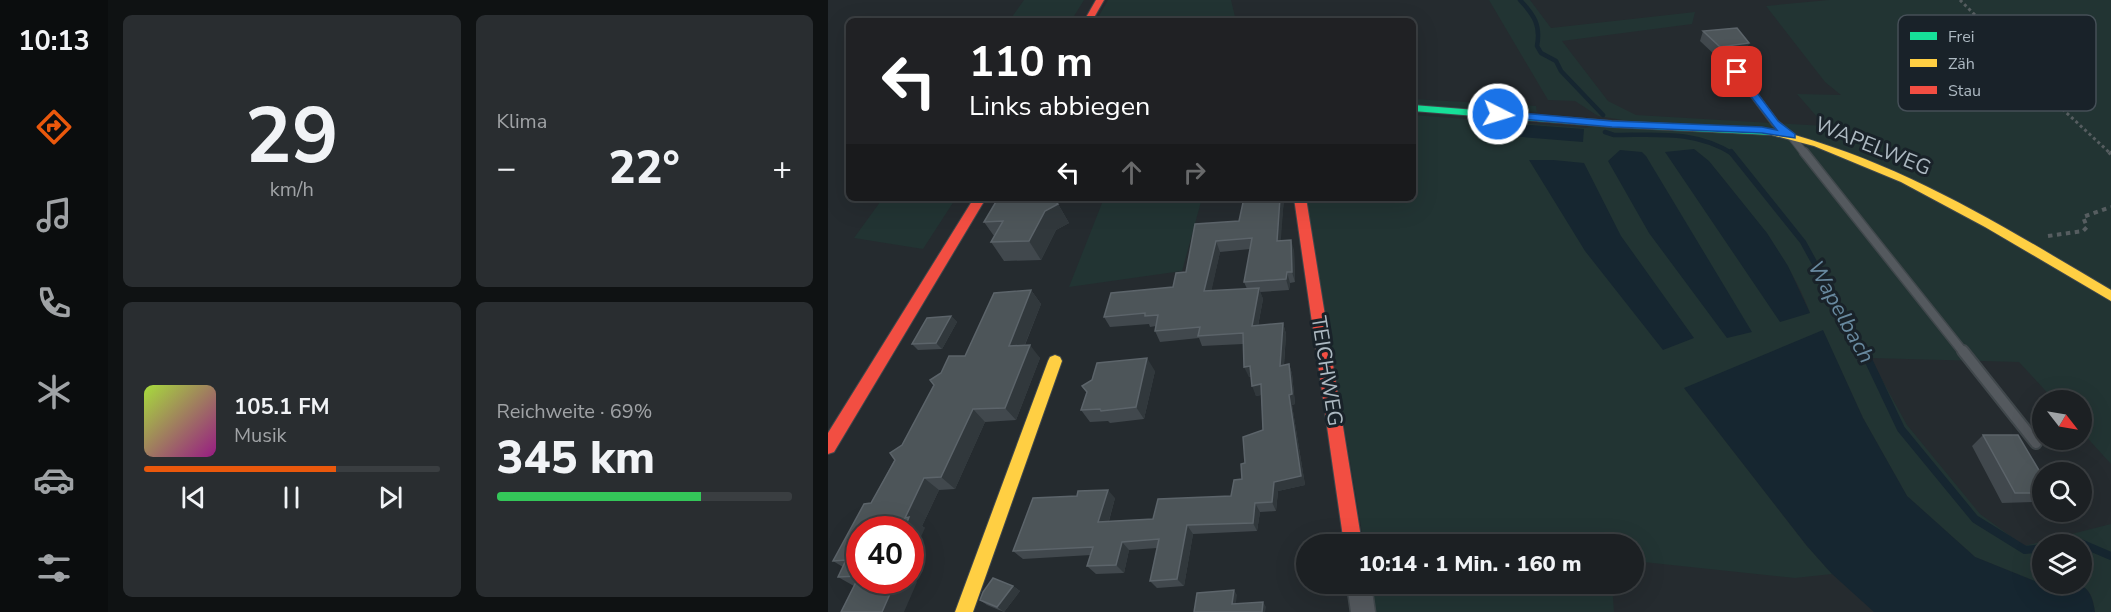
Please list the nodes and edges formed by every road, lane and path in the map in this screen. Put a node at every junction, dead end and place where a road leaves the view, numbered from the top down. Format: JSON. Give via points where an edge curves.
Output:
{"nodes":[{"id":1,"x":1100,"y":0,"type":"edge"},
{"id":2,"x":1960,"y":0,"type":"edge"},
{"id":3,"x":1975,"y":15,"type":"edge"},
{"id":4,"x":1090,"y":18,"type":"edge"},
{"id":5,"x":1737,"y":72,"type":"dead end"},
{"id":6,"x":1416,"y":108,"type":"edge"},
{"id":7,"x":2065,"y":111,"type":"edge"},
{"id":8,"x":1791,"y":136,"type":"junction"},
{"id":9,"x":2111,"y":154,"type":"edge"},
{"id":10,"x":978,"y":201,"type":"edge"},
{"id":11,"x":1300,"y":201,"type":"edge"},
{"id":12,"x":2111,"y":207,"type":"edge"},
{"id":13,"x":2024,"y":245,"type":"junction"},
{"id":14,"x":2111,"y":296,"type":"edge"},
{"id":15,"x":1055,"y":361,"type":"dead end"},
{"id":16,"x":2032,"y":438,"type":"edge"},
{"id":17,"x":828,"y":447,"type":"edge"},
{"id":18,"x":1351,"y":534,"type":"edge"},
{"id":19,"x":1361,"y":594,"type":"edge"},
{"id":20,"x":964,"y":612,"type":"edge"},
{"id":21,"x":1364,"y":612,"type":"edge"}],
"edges":[{"from":1,"to":4,"type":"street"},
{"from":2,"to":3,"type":"path"},
{"from":5,"to":8,"type":"lane","via":[[1775,123]]},
{"from":6,"to":8,"type":"street","name":"WAPELWEG","via":[[1612,124],[1762,130]]},
{"from":7,"to":9,"type":"path"},
{"from":8,"to":13,"type":"street","name":"WAPELWEG","via":[[1869,163],[1924,188]]},
{"from":8,"to":16,"type":"lane"},
{"from":10,"to":17,"type":"street"},
{"from":11,"to":18,"type":"street","name":"TEICHWEG"},
{"from":12,"to":13,"type":"path","via":[[2084,217],[2087,227],[2083,231],[2029,238]]},
{"from":13,"to":14,"type":"street","name":"WAPELWEG"},
{"from":15,"to":20,"type":"street"},
{"from":19,"to":21,"type":"street"}]}
